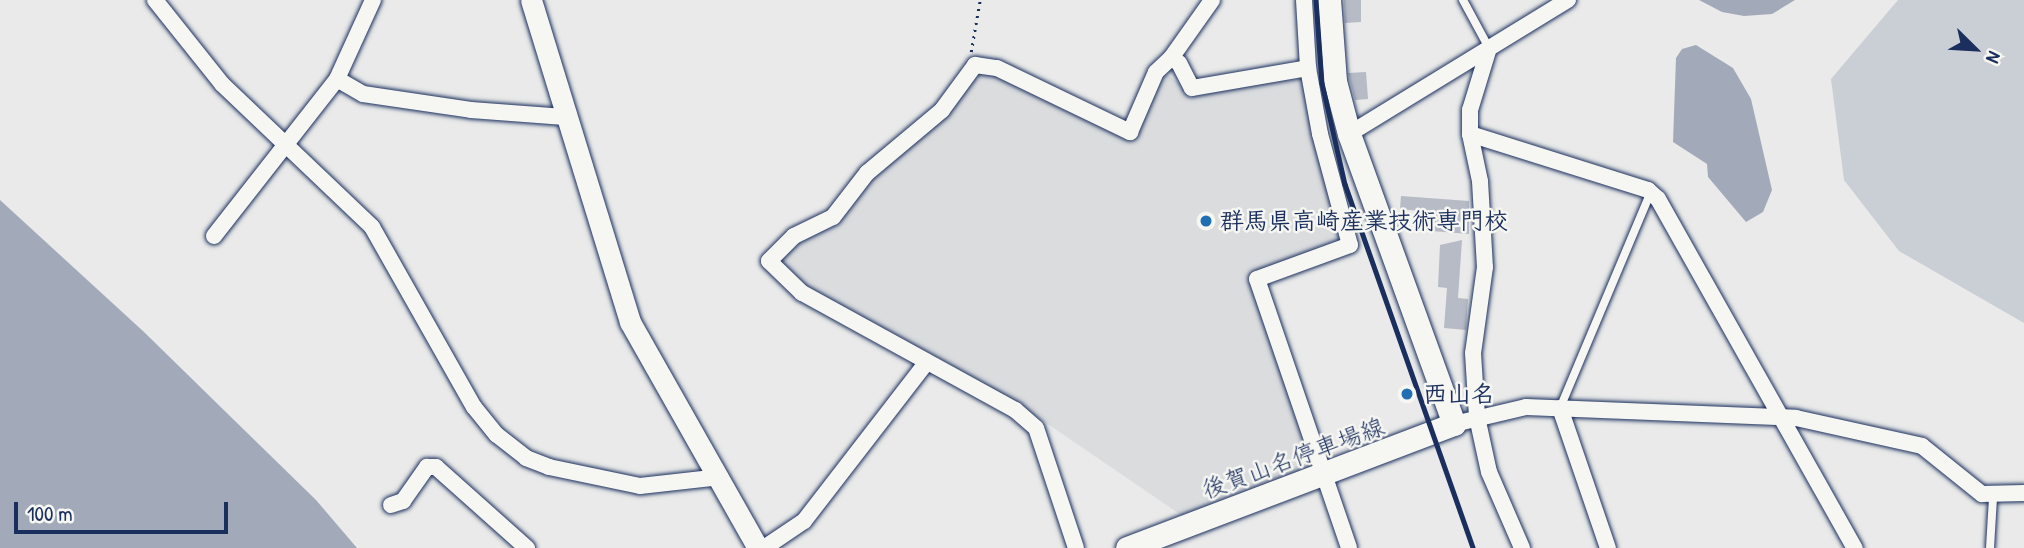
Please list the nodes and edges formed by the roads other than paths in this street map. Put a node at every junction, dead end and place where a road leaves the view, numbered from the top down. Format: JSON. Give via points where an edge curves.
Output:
{"nodes":[{"id":1,"x":155,"y":0,"type":"edge"},
{"id":2,"x":373,"y":0,"type":"edge"},
{"id":3,"x":531,"y":0,"type":"edge"},
{"id":4,"x":1212,"y":0,"type":"edge"},
{"id":5,"x":1304,"y":0,"type":"edge"},
{"id":6,"x":1329,"y":0,"type":"edge"},
{"id":7,"x":1463,"y":0,"type":"edge"},
{"id":8,"x":1567,"y":0,"type":"edge"},
{"id":9,"x":1489,"y":48,"type":"junction"},
{"id":10,"x":1171,"y":58,"type":"junction"},
{"id":11,"x":1308,"y":68,"type":"junction"},
{"id":12,"x":337,"y":79,"type":"junction"},
{"id":13,"x":565,"y":117,"type":"junction"},
{"id":14,"x":1349,"y":134,"type":"junction"},
{"id":15,"x":1470,"y":134,"type":"junction"},
{"id":16,"x":286,"y":145,"type":"junction"},
{"id":17,"x":1651,"y":192,"type":"junction"},
{"id":18,"x":214,"y":236,"type":"dead end"},
{"id":19,"x":927,"y":362,"type":"junction"},
{"id":20,"x":1560,"y":408,"type":"junction"},
{"id":21,"x":1477,"y":417,"type":"junction"},
{"id":22,"x":1779,"y":417,"type":"junction"},
{"id":23,"x":1454,"y":424,"type":"junction"},
{"id":24,"x":1323,"y":475,"type":"junction"},
{"id":25,"x":720,"y":477,"type":"junction"},
{"id":26,"x":2024,"y":493,"type":"edge"},
{"id":27,"x":1993,"y":497,"type":"junction"},
{"id":28,"x":391,"y":505,"type":"dead end"},
{"id":29,"x":527,"y":548,"type":"edge"},
{"id":30,"x":758,"y":548,"type":"edge"},
{"id":31,"x":764,"y":548,"type":"edge"},
{"id":32,"x":1076,"y":548,"type":"edge"},
{"id":33,"x":1127,"y":548,"type":"edge"},
{"id":34,"x":1349,"y":548,"type":"edge"},
{"id":35,"x":1522,"y":548,"type":"edge"},
{"id":36,"x":1608,"y":548,"type":"edge"},
{"id":37,"x":1855,"y":548,"type":"edge"},
{"id":38,"x":1990,"y":548,"type":"edge"}],
"edges":[{"from":1,"to":16,"type":"street","via":[[222,84]]},
{"from":2,"to":12,"type":"street"},
{"from":3,"to":13,"type":"street"},
{"from":4,"to":10,"type":"street"},
{"from":5,"to":11,"type":"street"},
{"from":6,"to":14,"type":"main road","via":[[1335,81]]},
{"from":7,"to":9,"type":"lane"},
{"from":8,"to":9,"type":"street"},
{"from":9,"to":14,"type":"street"},
{"from":9,"to":15,"type":"street","via":[[1470,110]]},
{"from":10,"to":11,"type":"street","via":[[1179,63],[1192,88]]},
{"from":10,"to":19,"type":"street","via":[[1156,72],[1130,132],[997,68],[975,65],[942,110],[867,173],[833,217],[794,236],[769,261],[802,293]]},
{"from":11,"to":24,"type":"street","via":[[1320,134],[1350,245],[1257,279]]},
{"from":12,"to":13,"type":"street","via":[[363,94],[471,110]]},
{"from":12,"to":16,"type":"street"},
{"from":13,"to":25,"type":"street","via":[[631,322]]},
{"from":14,"to":23,"type":"main road"},
{"from":15,"to":17,"type":"street"},
{"from":15,"to":21,"type":"street","via":[[1480,181],[1485,267],[1473,354]]},
{"from":16,"to":18,"type":"street"},
{"from":16,"to":25,"type":"street","via":[[372,227],[474,407],[497,435],[526,457],[549,467],[640,486]]},
{"from":17,"to":20,"type":"lane"},
{"from":17,"to":22,"type":"street"},
{"from":19,"to":31,"type":"street","via":[[804,521]]},
{"from":19,"to":32,"type":"street","via":[[1015,410],[1036,428]]},
{"from":20,"to":21,"type":"street","via":[[1526,407]]},
{"from":20,"to":22,"type":"street"},
{"from":20,"to":36,"type":"street"},
{"from":21,"to":23,"type":"street"},
{"from":21,"to":35,"type":"street","via":[[1489,472]]},
{"from":22,"to":27,"type":"street","via":[[1922,446],[1967,486]]},
{"from":22,"to":37,"type":"street"},
{"from":23,"to":24,"type":"main road","name":"後賀山名停車場線"},
{"from":24,"to":33,"type":"main road","name":"後賀山名停車場線"},
{"from":24,"to":34,"type":"street"},
{"from":25,"to":30,"type":"street"},
{"from":26,"to":27,"type":"street"},
{"from":27,"to":38,"type":"lane"},
{"from":28,"to":29,"type":"street","via":[[403,501],[427,467],[436,467]]}]}
